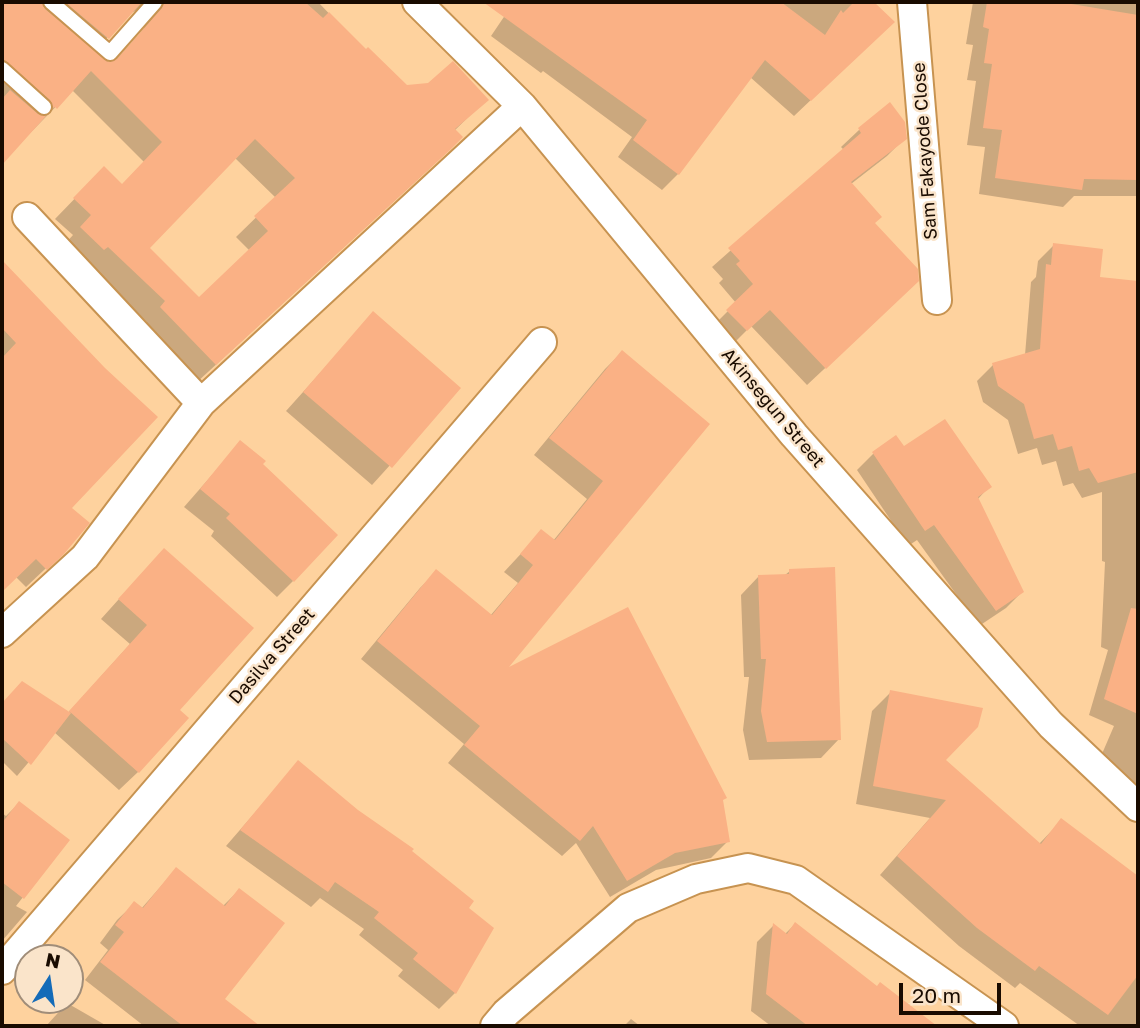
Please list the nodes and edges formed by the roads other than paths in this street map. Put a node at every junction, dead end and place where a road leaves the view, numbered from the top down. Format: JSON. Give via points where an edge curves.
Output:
{"nodes":[{"id":1,"x":51,"y":2,"type":"edge"},
{"id":2,"x":155,"y":2,"type":"edge"},
{"id":3,"x":417,"y":2,"type":"edge"},
{"id":4,"x":912,"y":2,"type":"edge"},
{"id":5,"x":2,"y":69,"type":"edge"},
{"id":6,"x":522,"y":106,"type":"junction"},
{"id":7,"x":44,"y":107,"type":"dead end"},
{"id":8,"x":27,"y":217,"type":"dead end"},
{"id":9,"x":937,"y":300,"type":"dead end"},
{"id":10,"x":542,"y":342,"type":"dead end"},
{"id":11,"x":201,"y":403,"type":"junction"},
{"id":12,"x":2,"y":633,"type":"edge"},
{"id":13,"x":1138,"y":807,"type":"edge"},
{"id":14,"x":2,"y":970,"type":"edge"},
{"id":15,"x":495,"y":1026,"type":"edge"},
{"id":16,"x":1004,"y":1026,"type":"edge"}],
"edges":[{"from":1,"to":2,"type":"lane","via":[[110,53]]},
{"from":3,"to":6,"type":"street","name":"Akinsegun Street"},
{"from":4,"to":9,"type":"street","name":"Sam Fakayode Close"},
{"from":5,"to":7,"type":"lane"},
{"from":6,"to":11,"type":"street"},
{"from":6,"to":13,"type":"street","name":"Akinsegun Street","via":[[794,435],[1051,725]]},
{"from":8,"to":11,"type":"street"},
{"from":10,"to":14,"type":"street","name":"Dasilva Street"},
{"from":11,"to":12,"type":"street","via":[[85,557]]},
{"from":15,"to":16,"type":"street","via":[[628,908],[696,879],[748,869],[796,880]]}]}
